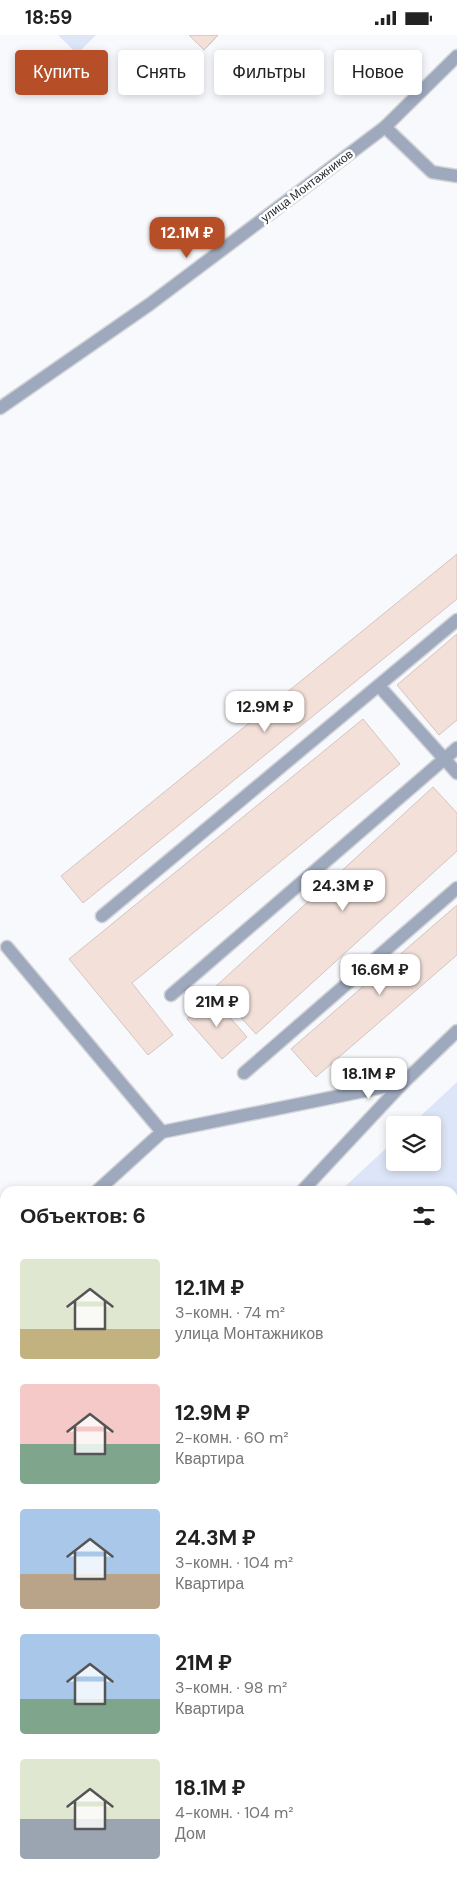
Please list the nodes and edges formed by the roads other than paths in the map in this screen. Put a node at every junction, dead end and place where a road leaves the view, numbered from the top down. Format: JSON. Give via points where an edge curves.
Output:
{"nodes":[{"id":1,"x":457,"y":56,"type":"edge"},
{"id":2,"x":385,"y":127,"type":"junction"},
{"id":3,"x":457,"y":177,"type":"edge"},
{"id":4,"x":0,"y":408,"type":"edge"},
{"id":5,"x":457,"y":620,"type":"edge"},
{"id":6,"x":379,"y":685,"type":"junction"},
{"id":7,"x":457,"y":748,"type":"edge"},
{"id":8,"x":444,"y":759,"type":"junction"},
{"id":9,"x":457,"y":773,"type":"edge"},
{"id":10,"x":457,"y":887,"type":"edge"},
{"id":11,"x":102,"y":916,"type":"dead end"},
{"id":12,"x":7,"y":947,"type":"dead end"},
{"id":13,"x":172,"y":995,"type":"dead end"},
{"id":14,"x":457,"y":1031,"type":"edge"},
{"id":15,"x":244,"y":1073,"type":"dead end"},
{"id":16,"x":403,"y":1083,"type":"junction"},
{"id":17,"x":162,"y":1132,"type":"junction"},
{"id":18,"x":103,"y":1186,"type":"edge"},
{"id":19,"x":307,"y":1186,"type":"edge"}],
"edges":[{"from":1,"to":2,"type":"street","name":"улица Монтажников"},
{"from":2,"to":3,"type":"street","via":[[432,172]]},
{"from":2,"to":4,"type":"street","name":"улица Монтажников","via":[[150,304]]},
{"from":5,"to":6,"type":"street"},
{"from":6,"to":8,"type":"street"},
{"from":6,"to":11,"type":"street"},
{"from":7,"to":8,"type":"street"},
{"from":8,"to":9,"type":"street"},
{"from":8,"to":13,"type":"street"},
{"from":10,"to":15,"type":"street"},
{"from":12,"to":17,"type":"street"},
{"from":14,"to":16,"type":"street"},
{"from":16,"to":17,"type":"street"},
{"from":16,"to":19,"type":"street"},
{"from":17,"to":18,"type":"street"}]}
